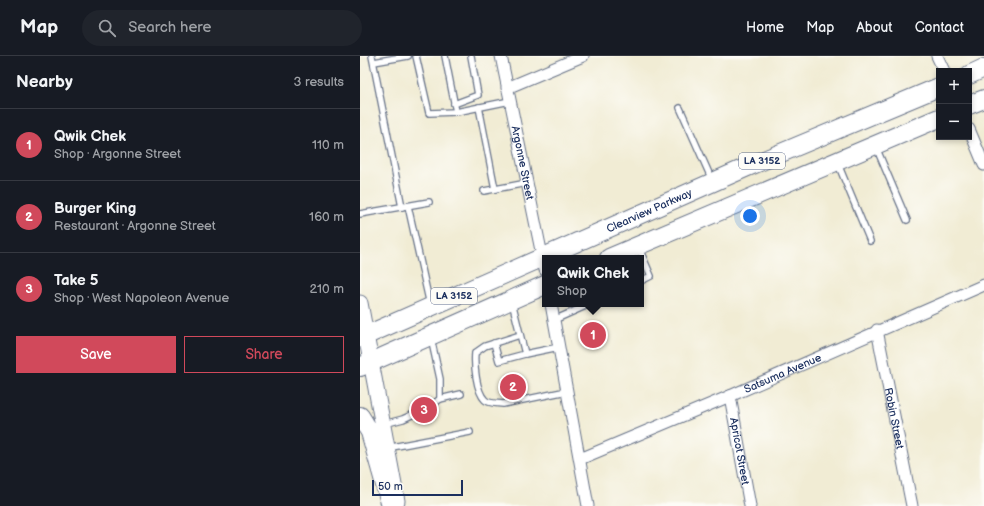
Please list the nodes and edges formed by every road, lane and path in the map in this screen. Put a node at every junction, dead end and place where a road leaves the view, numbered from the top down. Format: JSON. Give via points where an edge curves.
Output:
{"nodes":[{"id":1,"x":408,"y":56,"type":"edge"},
{"id":2,"x":416,"y":56,"type":"edge"},
{"id":3,"x":445,"y":56,"type":"edge"},
{"id":4,"x":471,"y":56,"type":"edge"},
{"id":5,"x":501,"y":56,"type":"edge"},
{"id":6,"x":583,"y":56,"type":"edge"},
{"id":7,"x":937,"y":56,"type":"edge"},
{"id":8,"x":373,"y":59,"type":"edge"},
{"id":9,"x":943,"y":68,"type":"edge"},
{"id":10,"x":984,"y":68,"type":"edge"},
{"id":11,"x":972,"y":74,"type":"edge"},
{"id":12,"x":984,"y":82,"type":"edge"},
{"id":13,"x":972,"y":87,"type":"edge"},
{"id":14,"x":507,"y":88,"type":"junction"},
{"id":15,"x":936,"y":89,"type":"edge"},
{"id":16,"x":984,"y":99,"type":"edge"},
{"id":17,"x":510,"y":101,"type":"junction"},
{"id":18,"x":454,"y":104,"type":"junction"},
{"id":19,"x":972,"y":105,"type":"edge"},
{"id":20,"x":479,"y":107,"type":"junction"},
{"id":21,"x":936,"y":107,"type":"edge"},
{"id":22,"x":680,"y":108,"type":"dead end"},
{"id":23,"x":456,"y":112,"type":"junction"},
{"id":24,"x":936,"y":119,"type":"edge"},
{"id":25,"x":909,"y":131,"type":"junction"},
{"id":26,"x":972,"y":136,"type":"edge"},
{"id":27,"x":875,"y":146,"type":"junction"},
{"id":28,"x":837,"y":162,"type":"junction"},
{"id":29,"x":984,"y":165,"type":"edge"},
{"id":30,"x":713,"y":182,"type":"junction"},
{"id":31,"x":527,"y":183,"type":"junction"},
{"id":32,"x":495,"y":189,"type":"junction"},
{"id":33,"x":484,"y":191,"type":"dead end"},
{"id":34,"x":429,"y":202,"type":"dead end"},
{"id":35,"x":405,"y":206,"type":"junction"},
{"id":36,"x":360,"y":214,"type":"edge"},
{"id":37,"x":907,"y":220,"type":"dead end"},
{"id":38,"x":870,"y":241,"type":"dead end"},
{"id":39,"x":638,"y":246,"type":"junction"},
{"id":40,"x":542,"y":255,"type":"edge"},
{"id":41,"x":561,"y":255,"type":"edge"},
{"id":42,"x":616,"y":255,"type":"edge"},
{"id":43,"x":642,"y":255,"type":"edge"},
{"id":44,"x":644,"y":260,"type":"edge"},
{"id":45,"x":542,"y":264,"type":"edge"},
{"id":46,"x":644,"y":280,"type":"edge"},
{"id":47,"x":984,"y":284,"type":"edge"},
{"id":48,"x":542,"y":286,"type":"edge"},
{"id":49,"x":512,"y":300,"type":"junction"},
{"id":50,"x":360,"y":302,"type":"edge"},
{"id":51,"x":430,"y":307,"type":"junction"},
{"id":52,"x":552,"y":307,"type":"edge"},
{"id":53,"x":583,"y":307,"type":"edge"},
{"id":54,"x":554,"y":320,"type":"junction"},
{"id":55,"x":877,"y":330,"type":"junction"},
{"id":56,"x":520,"y":335,"type":"junction"},
{"id":57,"x":431,"y":336,"type":"junction"},
{"id":58,"x":494,"y":343,"type":"junction"},
{"id":59,"x":559,"y":347,"type":"junction"},
{"id":60,"x":364,"y":349,"type":"edge"},
{"id":61,"x":525,"y":354,"type":"junction"},
{"id":62,"x":567,"y":391,"type":"junction"},
{"id":63,"x":462,"y":394,"type":"dead end"},
{"id":64,"x":730,"y":396,"type":"junction"},
{"id":65,"x":440,"y":399,"type":"junction"},
{"id":66,"x":431,"y":406,"type":"dead end"},
{"id":67,"x":416,"y":414,"type":"dead end"},
{"id":68,"x":360,"y":416,"type":"edge"},
{"id":69,"x":383,"y":424,"type":"junction"},
{"id":70,"x":470,"y":432,"type":"dead end"},
{"id":71,"x":387,"y":448,"type":"junction"},
{"id":72,"x":580,"y":459,"type":"junction"},
{"id":73,"x":391,"y":506,"type":"edge"},
{"id":74,"x":398,"y":506,"type":"edge"},
{"id":75,"x":588,"y":506,"type":"edge"},
{"id":76,"x":750,"y":506,"type":"edge"},
{"id":77,"x":912,"y":506,"type":"edge"}],
"edges":[{"from":1,"to":8,"type":"lane"},
{"from":2,"to":23,"type":"lane","via":[[429,113]]},
{"from":3,"to":18,"type":"lane"},
{"from":4,"to":18,"type":"lane","via":[[478,95]]},
{"from":5,"to":14,"type":"street","name":"Argonne Street"},
{"from":6,"to":14,"type":"street"},
{"from":7,"to":9,"type":"street"},
{"from":8,"to":35,"type":"lane"},
{"from":10,"to":11,"type":"highway"},
{"from":12,"to":13,"type":"highway"},
{"from":14,"to":17,"type":"street","name":"Argonne Street"},
{"from":15,"to":30,"type":"highway","name":"Clearview Parkway","number":"LA 3152"},
{"from":16,"to":19,"type":"highway"},
{"from":17,"to":20,"type":"lane"},
{"from":17,"to":31,"type":"street","name":"Argonne Street"},
{"from":18,"to":23,"type":"lane"},
{"from":20,"to":23,"type":"lane"},
{"from":20,"to":32,"type":"lane"},
{"from":21,"to":25,"type":"highway","via":[[913,118]]},
{"from":22,"to":30,"type":"lane"},
{"from":24,"to":25,"type":"highway","number":"LA 3152"},
{"from":25,"to":27,"type":"highway","number":"LA 3152"},
{"from":26,"to":29,"type":"street"},
{"from":27,"to":28,"type":"highway","number":"LA 3152"},
{"from":27,"to":37,"type":"lane"},
{"from":28,"to":38,"type":"lane"},
{"from":28,"to":39,"type":"highway","number":"LA 3152"},
{"from":30,"to":41,"type":"highway","name":"Clearview Parkway","number":"LA 3152"},
{"from":31,"to":32,"type":"lane"},
{"from":31,"to":40,"type":"street","name":"Argonne Street"},
{"from":32,"to":33,"type":"lane"},
{"from":34,"to":35,"type":"lane"},
{"from":35,"to":36,"type":"lane"},
{"from":35,"to":51,"type":"lane"},
{"from":39,"to":42,"type":"highway","number":"LA 3152"},
{"from":39,"to":43,"type":"lane"},
{"from":44,"to":46,"type":"lane","via":[[651,276]]},
{"from":45,"to":51,"type":"highway","name":"Clearview Parkway","number":"LA 3152"},
{"from":47,"to":55,"type":"street","name":"Satsuma Avenue"},
{"from":48,"to":49,"type":"highway","number":"LA 3152"},
{"from":49,"to":56,"type":"lane"},
{"from":49,"to":57,"type":"highway","number":"LA 3152"},
{"from":50,"to":60,"type":"main road"},
{"from":51,"to":60,"type":"highway","name":"Clearview Parkway","number":"LA 3152"},
{"from":52,"to":54,"type":"street"},
{"from":53,"to":54,"type":"lane"},
{"from":54,"to":59,"type":"street"},
{"from":55,"to":64,"type":"street","name":"Satsuma Avenue"},
{"from":55,"to":77,"type":"street","name":"Robin Street"},
{"from":56,"to":58,"type":"lane"},
{"from":56,"to":61,"type":"lane"},
{"from":57,"to":60,"type":"highway","number":"LA 3152","via":[[398,351]]},
{"from":57,"to":65,"type":"lane","via":[[440,379]]},
{"from":58,"to":61,"type":"lane","via":[[499,361]]},
{"from":58,"to":62,"type":"lane","via":[[475,353],[474,362],[480,392],[485,401],[503,404]]},
{"from":59,"to":61,"type":"lane"},
{"from":59,"to":62,"type":"street"},
{"from":60,"to":69,"type":"main road"},
{"from":62,"to":72,"type":"street"},
{"from":63,"to":65,"type":"lane"},
{"from":64,"to":72,"type":"street","name":"Satsuma Avenue"},
{"from":64,"to":76,"type":"street","name":"Apricot Street"},
{"from":65,"to":66,"type":"lane"},
{"from":67,"to":69,"type":"lane"},
{"from":68,"to":73,"type":"highway","via":[[370,432]]},
{"from":69,"to":71,"type":"main road"},
{"from":70,"to":71,"type":"lane"},
{"from":71,"to":74,"type":"main road"},
{"from":72,"to":75,"type":"street"}]}
